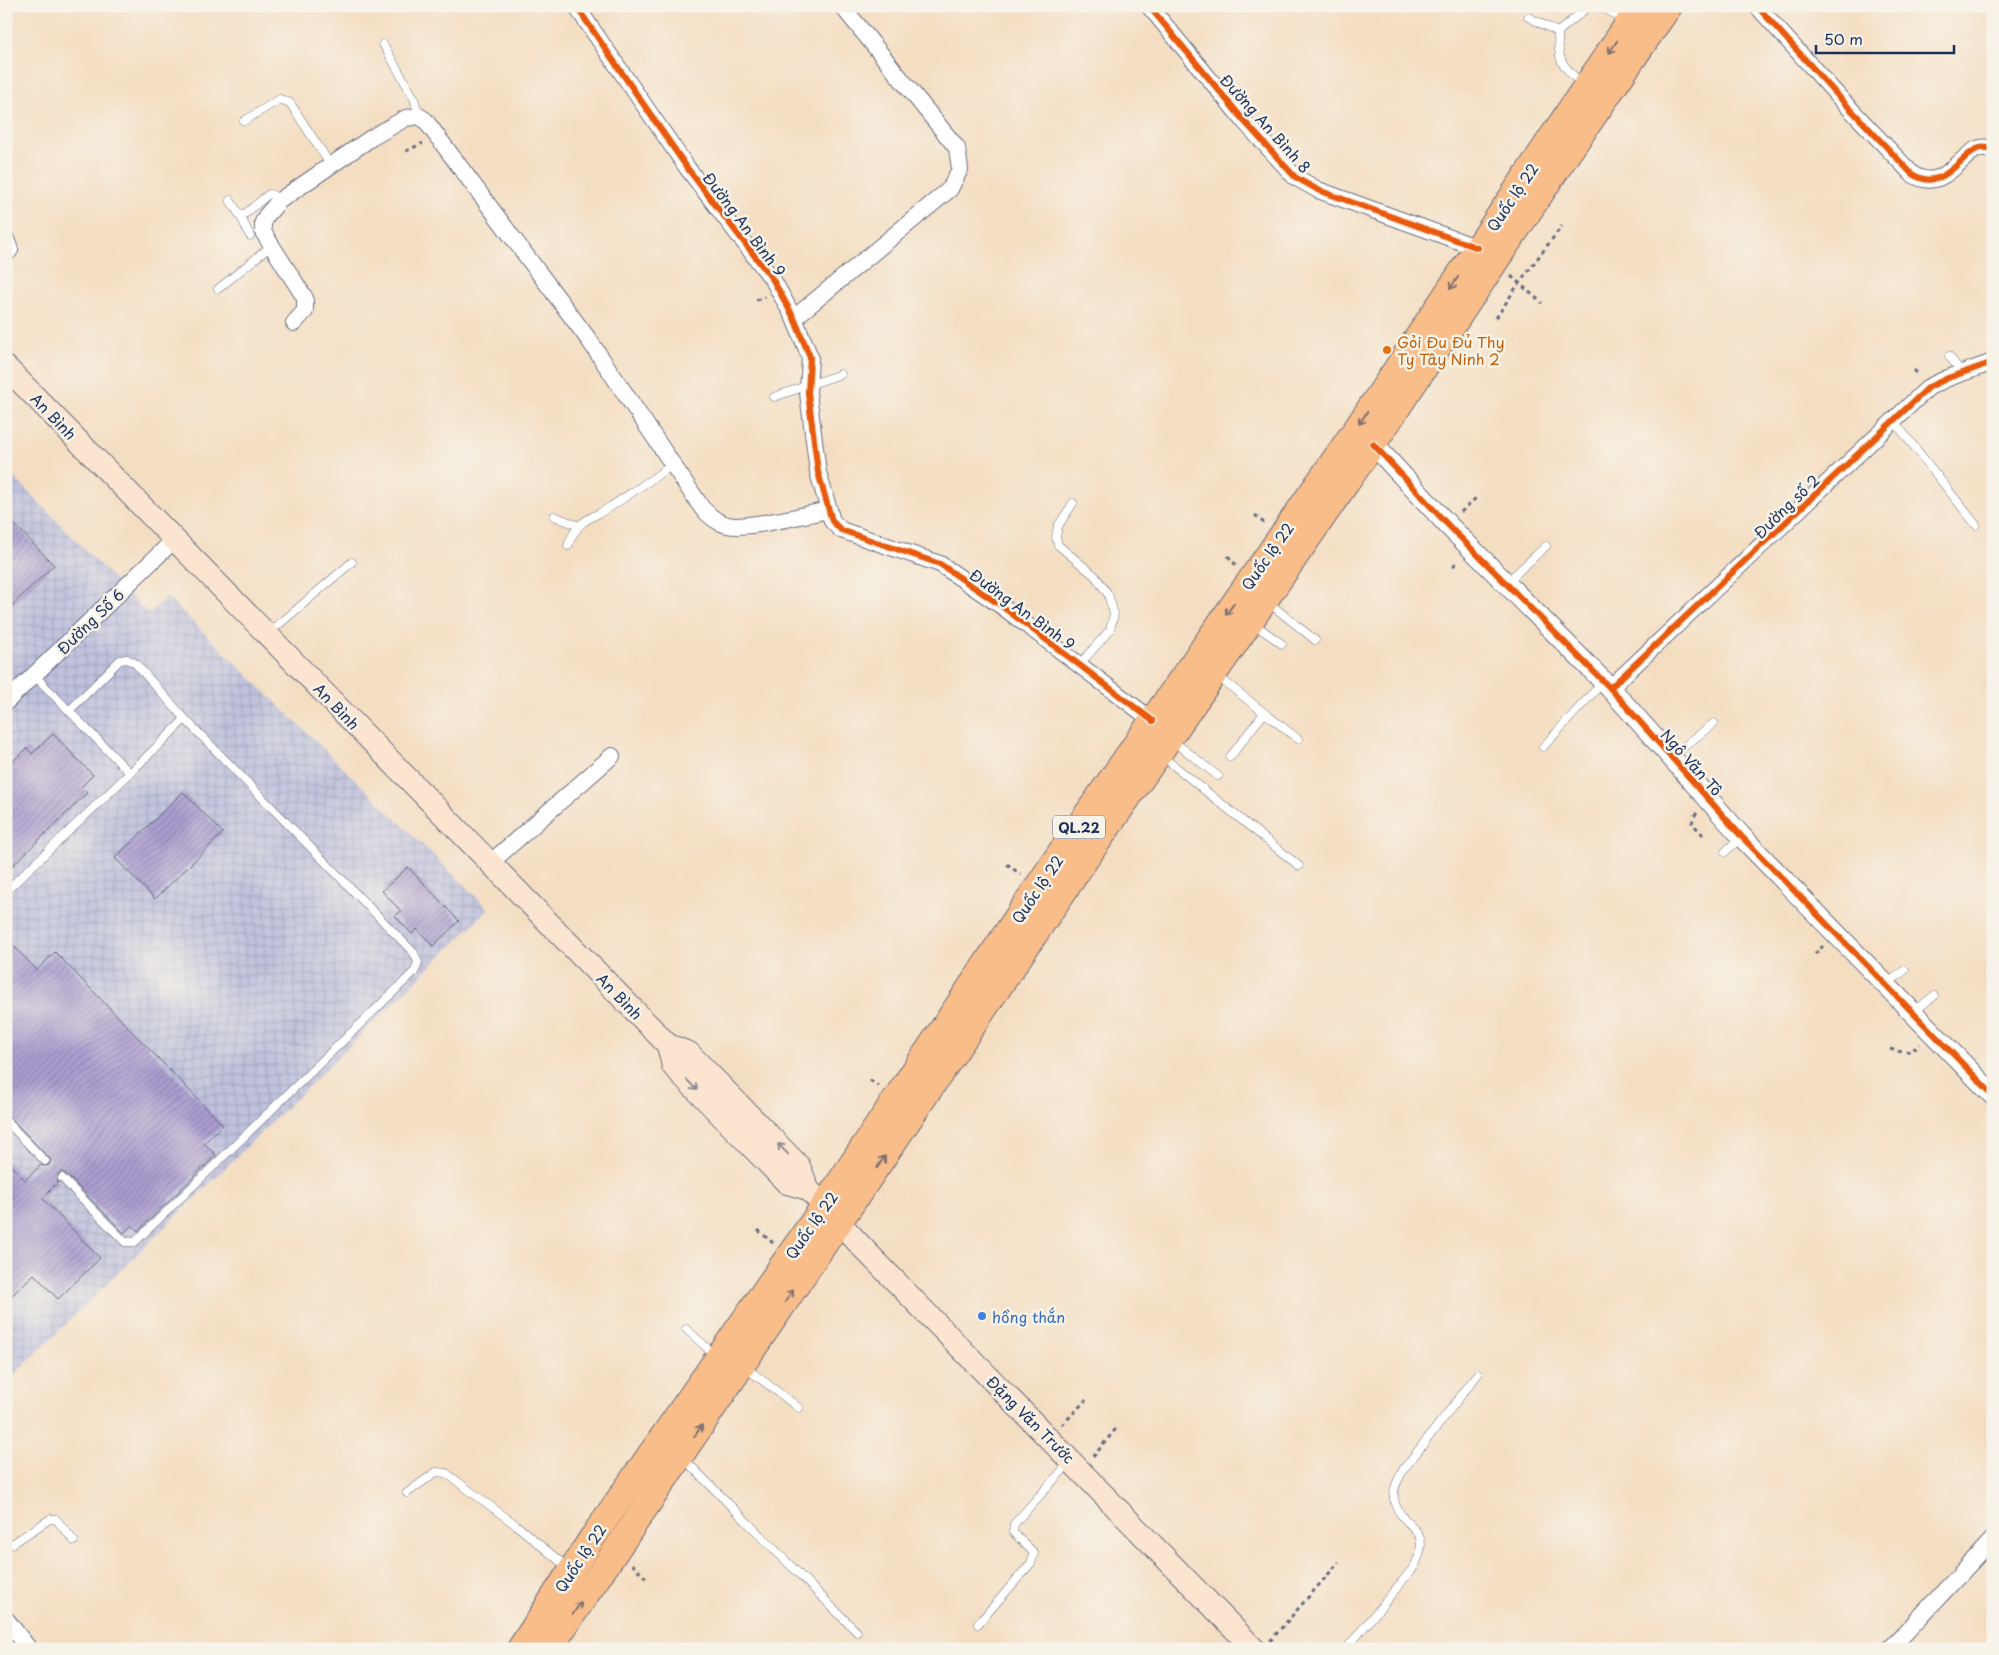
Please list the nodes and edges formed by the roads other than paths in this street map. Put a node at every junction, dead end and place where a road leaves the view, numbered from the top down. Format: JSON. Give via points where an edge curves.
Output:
{"nodes":[{"id":1,"x":576,"y":6,"type":"edge"},
{"id":2,"x":842,"y":6,"type":"edge"},
{"id":3,"x":1149,"y":6,"type":"edge"},
{"id":4,"x":1589,"y":6,"type":"edge"},
{"id":5,"x":1595,"y":6,"type":"edge"},
{"id":6,"x":1669,"y":6,"type":"edge"},
{"id":7,"x":1757,"y":6,"type":"edge"},
{"id":8,"x":1528,"y":16,"type":"dead end"},
{"id":9,"x":1633,"y":16,"type":"edge"},
{"id":10,"x":1558,"y":32,"type":"junction"},
{"id":11,"x":383,"y":44,"type":"dead end"},
{"id":12,"x":1586,"y":88,"type":"junction"},
{"id":13,"x":419,"y":116,"type":"junction"},
{"id":14,"x":244,"y":121,"type":"dead end"},
{"id":15,"x":1993,"y":151,"type":"edge"},
{"id":16,"x":330,"y":164,"type":"junction"},
{"id":17,"x":230,"y":200,"type":"dead end"},
{"id":18,"x":279,"y":201,"type":"junction"},
{"id":19,"x":241,"y":218,"type":"junction"},
{"id":20,"x":250,"y":236,"type":"dead end"},
{"id":21,"x":6,"y":239,"type":"edge"},
{"id":22,"x":271,"y":246,"type":"junction"},
{"id":23,"x":6,"y":254,"type":"edge"},
{"id":24,"x":1486,"y":255,"type":"junction"},
{"id":25,"x":218,"y":289,"type":"dead end"},
{"id":26,"x":794,"y":318,"type":"junction"},
{"id":27,"x":294,"y":323,"type":"dead end"},
{"id":28,"x":1949,"y":356,"type":"dead end"},
{"id":29,"x":1993,"y":362,"type":"edge"},
{"id":30,"x":6,"y":367,"type":"edge"},
{"id":31,"x":1962,"y":372,"type":"junction"},
{"id":32,"x":841,"y":374,"type":"dead end"},
{"id":33,"x":809,"y":385,"type":"junction"},
{"id":34,"x":774,"y":398,"type":"dead end"},
{"id":35,"x":1894,"y":421,"type":"junction"},
{"id":36,"x":1373,"y":444,"type":"junction"},
{"id":37,"x":673,"y":464,"type":"junction"},
{"id":38,"x":1072,"y":503,"type":"dead end"},
{"id":39,"x":829,"y":510,"type":"junction"},
{"id":40,"x":554,"y":516,"type":"dead end"},
{"id":41,"x":1976,"y":525,"type":"dead end"},
{"id":42,"x":579,"y":526,"type":"junction"},
{"id":43,"x":175,"y":539,"type":"junction"},
{"id":44,"x":568,"y":546,"type":"dead end"},
{"id":45,"x":1546,"y":546,"type":"dead end"},
{"id":46,"x":352,"y":562,"type":"dead end"},
{"id":47,"x":1506,"y":584,"type":"junction"},
{"id":48,"x":1266,"y":600,"type":"junction"},
{"id":49,"x":1250,"y":622,"type":"junction"},
{"id":50,"x":267,"y":634,"type":"junction"},
{"id":51,"x":1315,"y":640,"type":"dead end"},
{"id":52,"x":1282,"y":644,"type":"dead end"},
{"id":53,"x":1079,"y":665,"type":"junction"},
{"id":54,"x":1215,"y":674,"type":"junction"},
{"id":55,"x":34,"y":675,"type":"junction"},
{"id":56,"x":1606,"y":685,"type":"junction"},
{"id":57,"x":6,"y":702,"type":"edge"},
{"id":58,"x":69,"y":711,"type":"junction"},
{"id":59,"x":1264,"y":713,"type":"junction"},
{"id":60,"x":185,"y":719,"type":"junction"},
{"id":61,"x":1714,"y":723,"type":"dead end"},
{"id":62,"x":1160,"y":738,"type":"junction"},
{"id":63,"x":1298,"y":739,"type":"dead end"},
{"id":64,"x":1543,"y":747,"type":"dead end"},
{"id":65,"x":612,"y":756,"type":"dead end"},
{"id":66,"x":1230,"y":757,"type":"dead end"},
{"id":67,"x":1671,"y":757,"type":"junction"},
{"id":68,"x":130,"y":773,"type":"junction"},
{"id":69,"x":1218,"y":776,"type":"dead end"},
{"id":70,"x":1742,"y":837,"type":"junction"},
{"id":71,"x":1725,"y":852,"type":"dead end"},
{"id":72,"x":489,"y":864,"type":"junction"},
{"id":73,"x":1299,"y":866,"type":"dead end"},
{"id":74,"x":6,"y":891,"type":"edge"},
{"id":75,"x":1904,"y":970,"type":"dead end"},
{"id":76,"x":1885,"y":985,"type":"junction"},
{"id":77,"x":1934,"y":996,"type":"dead end"},
{"id":78,"x":1912,"y":1013,"type":"junction"},
{"id":79,"x":1993,"y":1094,"type":"edge"},
{"id":80,"x":6,"y":1121,"type":"edge"},
{"id":81,"x":45,"y":1161,"type":"dead end"},
{"id":82,"x":62,"y":1178,"type":"dead end"},
{"id":83,"x":824,"y":1206,"type":"junction"},
{"id":84,"x":686,"y":1329,"type":"dead end"},
{"id":85,"x":730,"y":1361,"type":"junction"},
{"id":86,"x":1478,"y":1374,"type":"dead end"},
{"id":87,"x":799,"y":1408,"type":"dead end"},
{"id":88,"x":681,"y":1456,"type":"junction"},
{"id":89,"x":1077,"y":1466,"type":"junction"},
{"id":90,"x":407,"y":1493,"type":"dead end"},
{"id":91,"x":1993,"y":1539,"type":"edge"},
{"id":92,"x":74,"y":1541,"type":"dead end"},
{"id":93,"x":6,"y":1548,"type":"edge"},
{"id":94,"x":572,"y":1571,"type":"junction"},
{"id":95,"x":6,"y":1619,"type":"edge"},
{"id":96,"x":978,"y":1624,"type":"dead end"},
{"id":97,"x":857,"y":1632,"type":"dead end"},
{"id":98,"x":1249,"y":1645,"type":"edge"},
{"id":99,"x":29,"y":1649,"type":"edge"},
{"id":100,"x":461,"y":1649,"type":"edge"},
{"id":101,"x":466,"y":1649,"type":"edge"},
{"id":102,"x":483,"y":1649,"type":"edge"},
{"id":103,"x":489,"y":1649,"type":"edge"},
{"id":104,"x":520,"y":1649,"type":"edge"},
{"id":105,"x":550,"y":1649,"type":"edge"},
{"id":106,"x":1346,"y":1649,"type":"edge"},
{"id":107,"x":1890,"y":1649,"type":"edge"}],
"edges":[{"from":1,"to":26,"type":"street","name":"Đường An Bình 9","via":[[688,169],[773,280]]},
{"from":2,"to":26,"type":"street","via":[[957,148],[960,169],[950,189]]},
{"from":3,"to":24,"type":"street","name":"Đường An Bình 8","via":[[1295,177],[1318,190]]},
{"from":4,"to":10,"type":"lane"},
{"from":5,"to":9,"type":"lane"},
{"from":6,"to":24,"type":"highway","name":"Quốc lộ 22","number":"QL.22"},
{"from":7,"to":15,"type":"street","via":[[1918,178],[1944,177],[1981,146]]},
{"from":8,"to":10,"type":"lane"},
{"from":9,"to":12,"type":"highway","name":"Quốc lộ 22","number":"QL.22","one_way":true},
{"from":10,"to":12,"type":"lane","via":[[1558,54],[1562,64]]},
{"from":11,"to":13,"type":"lane","via":[[414,98]]},
{"from":12,"to":24,"type":"highway","name":"Quốc lộ 22","number":"QL.22"},
{"from":13,"to":16,"type":"street","via":[[406,118]]},
{"from":13,"to":37,"type":"street","via":[[437,135],[589,340]]},
{"from":14,"to":16,"type":"lane","via":[[285,99]]},
{"from":16,"to":18,"type":"street"},
{"from":17,"to":19,"type":"lane"},
{"from":18,"to":19,"type":"lane","via":[[269,194]]},
{"from":18,"to":22,"type":"street","via":[[263,222],[262,232]]},
{"from":19,"to":20,"type":"lane"},
{"from":21,"to":23,"type":"street","via":[[10,250]]},
{"from":22,"to":25,"type":"lane"},
{"from":22,"to":27,"type":"street","via":[[305,298],[305,311]]},
{"from":24,"to":36,"type":"highway","name":"Quốc lộ 22","number":"QL.22"},
{"from":24,"to":62,"type":"highway","name":"Quốc lộ 22","number":"QL.22","one_way":true,"via":[[1357,428]]},
{"from":26,"to":33,"type":"street","name":"Đường An Bình 9","via":[[810,357]]},
{"from":28,"to":31,"type":"lane"},
{"from":29,"to":31,"type":"street","name":"Đường số 2"},
{"from":30,"to":43,"type":"main road","name":"An Bình"},
{"from":31,"to":35,"type":"street","name":"Đường số 2","via":[[1930,387]]},
{"from":32,"to":33,"type":"lane"},
{"from":33,"to":34,"type":"lane"},
{"from":33,"to":39,"type":"street","name":"Đường An Bình 9","via":[[816,461]]},
{"from":35,"to":41,"type":"lane"},
{"from":35,"to":56,"type":"street","name":"Đường số 2"},
{"from":36,"to":47,"type":"street","name":"Ngô Văn Tô"},
{"from":36,"to":48,"type":"highway","name":"Quốc lộ 22","number":"QL.22"},
{"from":37,"to":39,"type":"street","via":[[702,508],[713,519],[729,526]]},
{"from":37,"to":42,"type":"lane"},
{"from":38,"to":53,"type":"lane","via":[[1058,526],[1058,545],[1095,576],[1108,594],[1114,614],[1110,630]]},
{"from":39,"to":53,"type":"street","name":"Đường An Bình 9","via":[[832,521],[842,530],[949,570]]},
{"from":40,"to":42,"type":"lane"},
{"from":42,"to":44,"type":"lane"},
{"from":43,"to":50,"type":"main road","name":"An Bình"},
{"from":43,"to":55,"type":"street","name":"Đường Số 6"},
{"from":45,"to":47,"type":"lane"},
{"from":46,"to":50,"type":"lane"},
{"from":47,"to":56,"type":"street","name":"Ngô Văn Tô"},
{"from":48,"to":49,"type":"highway","name":"Quốc lộ 22","number":"QL.22"},
{"from":48,"to":51,"type":"lane"},
{"from":49,"to":52,"type":"lane"},
{"from":49,"to":54,"type":"highway","name":"Quốc lộ 22","number":"QL.22"},
{"from":50,"to":72,"type":"main road","name":"An Bình"},
{"from":53,"to":62,"type":"street","name":"Đường An Bình 9"},
{"from":54,"to":59,"type":"lane"},
{"from":54,"to":62,"type":"highway","name":"Quốc lộ 22","number":"QL.22"},
{"from":55,"to":57,"type":"street","name":"Đường Số 6"},
{"from":55,"to":58,"type":"lane"},
{"from":56,"to":64,"type":"lane"},
{"from":56,"to":67,"type":"street","name":"Ngô Văn Tô"},
{"from":58,"to":60,"type":"lane","via":[[120,660],[127,659],[135,663]]},
{"from":58,"to":68,"type":"lane"},
{"from":59,"to":63,"type":"lane"},
{"from":59,"to":66,"type":"lane"},
{"from":60,"to":68,"type":"lane"},
{"from":60,"to":82,"type":"lane","via":[[414,954],[418,962],[415,971],[134,1242],[124,1242]]},
{"from":61,"to":67,"type":"lane"},
{"from":62,"to":69,"type":"lane"},
{"from":62,"to":73,"type":"lane"},
{"from":62,"to":83,"type":"highway","name":"Quốc lộ 22","number":"QL.22","via":[[1057,858]]},
{"from":65,"to":72,"type":"street"},
{"from":67,"to":70,"type":"street","name":"Ngô Văn Tô"},
{"from":68,"to":74,"type":"lane"},
{"from":70,"to":71,"type":"lane"},
{"from":70,"to":76,"type":"street","name":"Ngô Văn Tô"},
{"from":72,"to":83,"type":"main road","name":"An Bình","via":[[668,1045],[673,1066],[786,1183]]},
{"from":75,"to":76,"type":"lane"},
{"from":76,"to":78,"type":"street","name":"Ngô Văn Tô"},
{"from":77,"to":78,"type":"lane"},
{"from":78,"to":79,"type":"street","name":"Ngô Văn Tô"},
{"from":80,"to":81,"type":"lane"},
{"from":83,"to":85,"type":"highway","name":"Quốc lộ 22","number":"QL.22"},
{"from":83,"to":89,"type":"main road","name":"Đặng Văn Trước"},
{"from":84,"to":85,"type":"lane"},
{"from":85,"to":87,"type":"lane"},
{"from":88,"to":85,"type":"highway","name":"Quốc lộ 22","number":"QL.22","one_way":true},
{"from":85,"to":94,"type":"highway","name":"Quốc lộ 22","number":"QL.22"},
{"from":86,"to":106,"type":"lane","via":[[1403,1470],[1395,1485],[1394,1499],[1398,1510],[1420,1536],[1421,1548],[1414,1567]]},
{"from":88,"to":97,"type":"lane"},
{"from":105,"to":88,"type":"highway","name":"Quốc lộ 22","number":"QL.22","one_way":true},
{"from":89,"to":96,"type":"lane","via":[[1014,1524],[1014,1532],[1034,1553],[1032,1563]]},
{"from":89,"to":98,"type":"main road","name":"Đặng Văn Trước"},
{"from":90,"to":94,"type":"lane","via":[[436,1472],[446,1473]]},
{"from":91,"to":107,"type":"street"},
{"from":92,"to":93,"type":"lane","via":[[56,1519],[50,1519]]},
{"from":94,"to":104,"type":"highway","name":"Quốc lộ 22","number":"QL.22"},
{"from":95,"to":99,"type":"street"},
{"from":100,"to":101,"type":"lane"},
{"from":102,"to":103,"type":"lane"}]}
